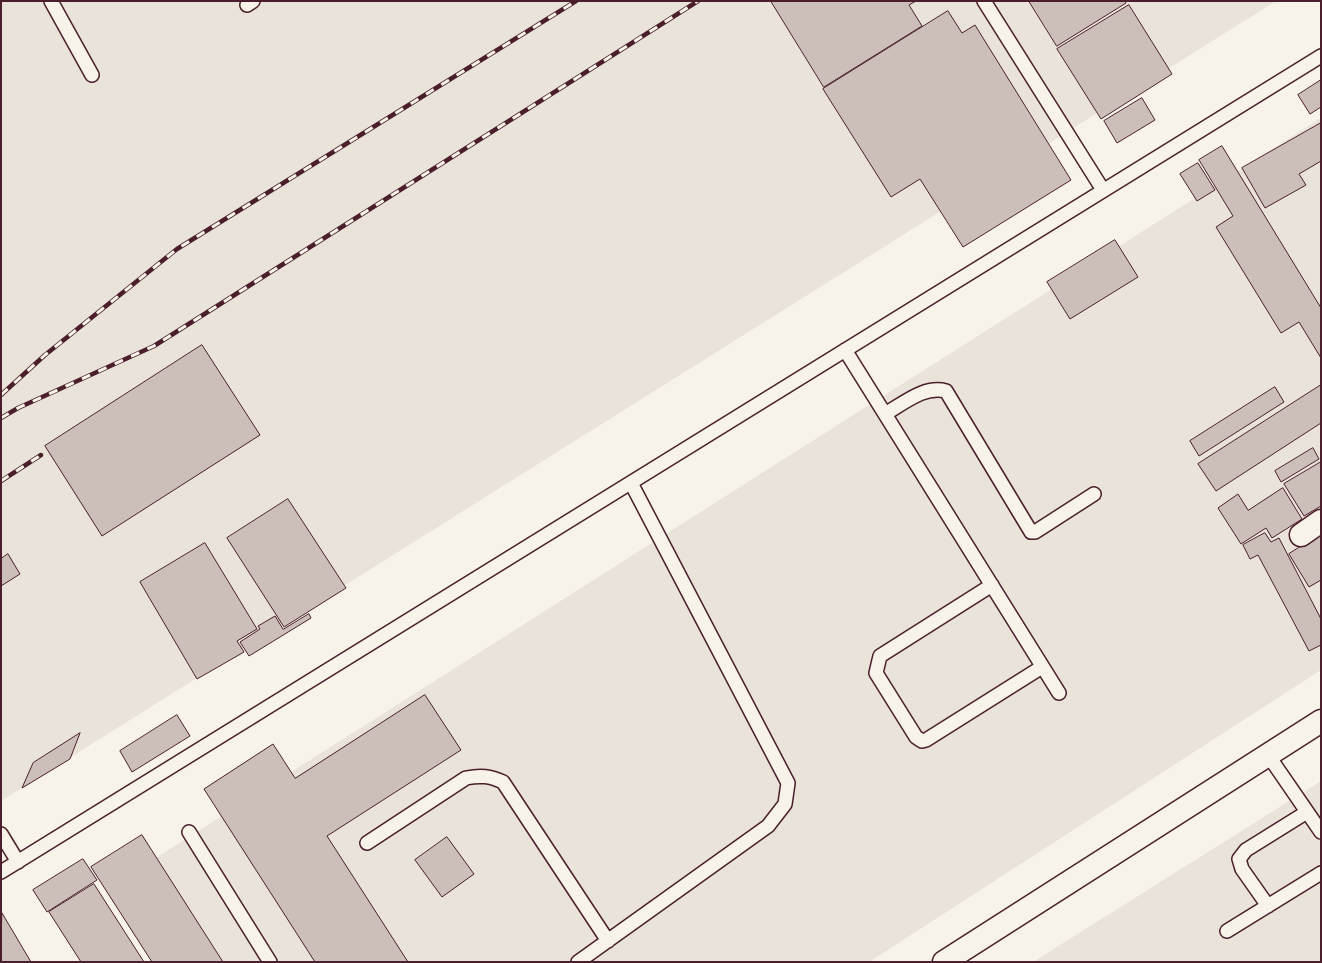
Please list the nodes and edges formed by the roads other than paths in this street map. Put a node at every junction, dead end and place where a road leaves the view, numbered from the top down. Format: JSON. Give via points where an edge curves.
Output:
{"nodes":[{"id":1,"x":51,"y":1,"type":"edge"},
{"id":2,"x":984,"y":1,"type":"edge"},
{"id":3,"x":1321,"y":56,"type":"edge"},
{"id":4,"x":92,"y":75,"type":"dead end"},
{"id":5,"x":1103,"y":190,"type":"junction"},
{"id":6,"x":845,"y":350,"type":"junction"},
{"id":7,"x":885,"y":414,"type":"junction"},
{"id":8,"x":631,"y":483,"type":"junction"},
{"id":9,"x":1094,"y":494,"type":"dead end"},
{"id":10,"x":1321,"y":521,"type":"edge"},
{"id":11,"x":1301,"y":535,"type":"dead end"},
{"id":12,"x":992,"y":585,"type":"junction"},
{"id":13,"x":1042,"y":667,"type":"junction"},
{"id":14,"x":1059,"y":693,"type":"dead end"},
{"id":15,"x":1321,"y":721,"type":"edge"},
{"id":16,"x":1268,"y":755,"type":"junction"},
{"id":17,"x":1307,"y":812,"type":"junction"},
{"id":18,"x":189,"y":832,"type":"dead end"},
{"id":19,"x":1321,"y":832,"type":"edge"},
{"id":20,"x":1,"y":834,"type":"edge"},
{"id":21,"x":367,"y":842,"type":"dead end"},
{"id":22,"x":18,"y":862,"type":"junction"},
{"id":23,"x":1,"y":872,"type":"edge"},
{"id":24,"x":1321,"y":873,"type":"edge"},
{"id":25,"x":1268,"y":906,"type":"junction"},
{"id":26,"x":1227,"y":931,"type":"dead end"},
{"id":27,"x":608,"y":941,"type":"junction"},
{"id":28,"x":580,"y":961,"type":"edge"},
{"id":29,"x":270,"y":962,"type":"edge"},
{"id":30,"x":944,"y":962,"type":"edge"}],
"edges":[{"from":1,"to":4,"type":"lane"},
{"from":2,"to":5,"type":"lane"},
{"from":3,"to":5,"type":"lane"},
{"from":5,"to":6,"type":"lane"},
{"from":6,"to":7,"type":"lane"},
{"from":6,"to":8,"type":"lane"},
{"from":7,"to":9,"type":"lane","via":[[919,394],[937,389],[946,391],[1031,532],[1035,532]]},
{"from":7,"to":12,"type":"lane"},
{"from":8,"to":22,"type":"lane"},
{"from":8,"to":27,"type":"lane","via":[[788,783],[785,804],[768,826]]},
{"from":10,"to":11,"type":"street"},
{"from":12,"to":13,"type":"lane"},
{"from":12,"to":13,"type":"lane","via":[[880,656],[876,673],[916,737],[922,741]]},
{"from":13,"to":14,"type":"lane"},
{"from":15,"to":16,"type":"street"},
{"from":16,"to":17,"type":"lane"},
{"from":16,"to":30,"type":"street"},
{"from":17,"to":19,"type":"lane"},
{"from":17,"to":25,"type":"lane","via":[[1246,850],[1239,859],[1242,869]]},
{"from":18,"to":29,"type":"lane"},
{"from":20,"to":22,"type":"lane"},
{"from":21,"to":27,"type":"lane","via":[[466,778],[490,776],[503,782]]},
{"from":22,"to":23,"type":"lane"},
{"from":24,"to":25,"type":"lane"},
{"from":25,"to":26,"type":"lane"},
{"from":27,"to":28,"type":"lane"}]}
